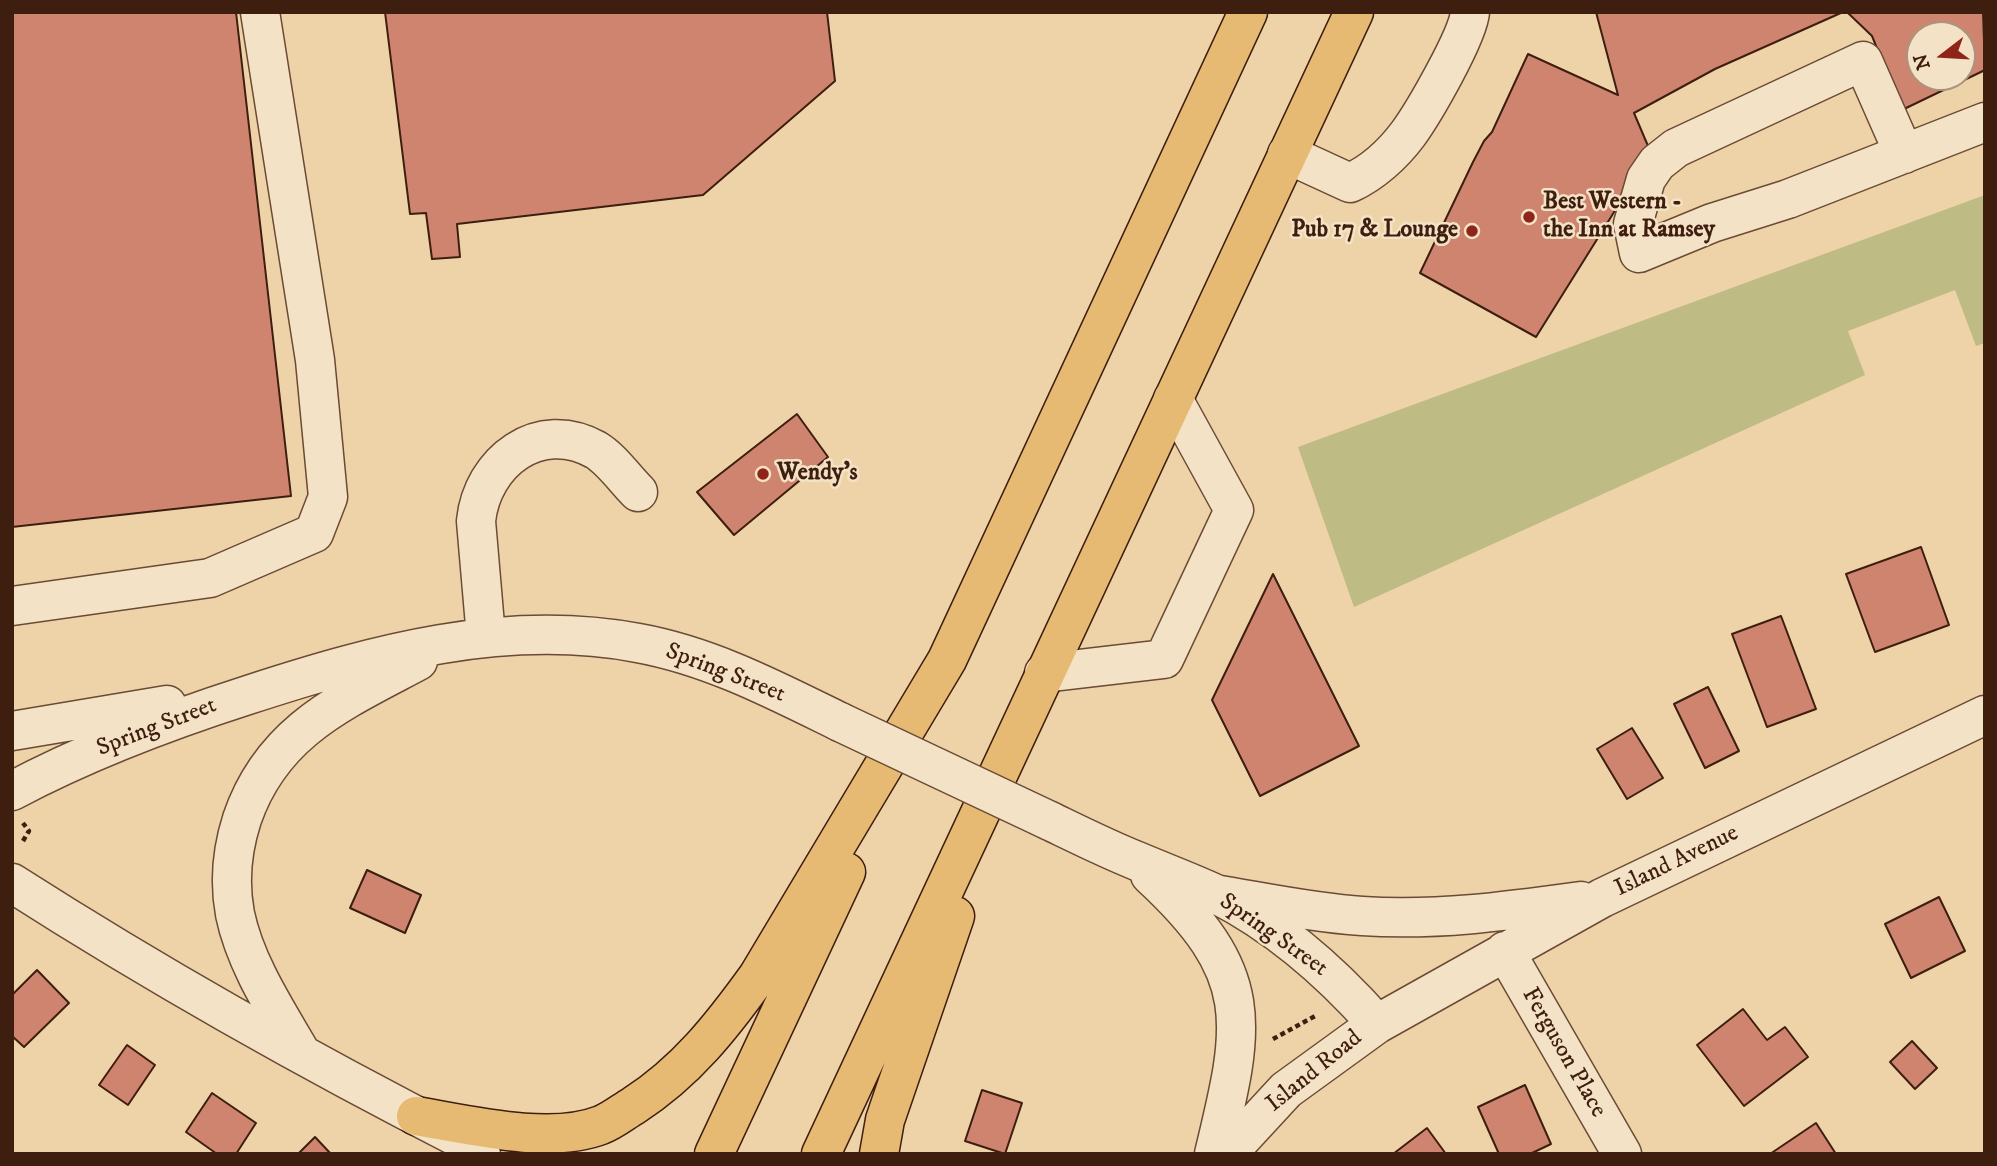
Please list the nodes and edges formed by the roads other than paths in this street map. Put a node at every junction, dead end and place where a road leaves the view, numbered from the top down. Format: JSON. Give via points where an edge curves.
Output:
{"nodes":[{"id":1,"x":260,"y":12,"type":"edge"},
{"id":2,"x":1248,"y":12,"type":"edge"},
{"id":3,"x":1354,"y":12,"type":"edge"},
{"id":4,"x":1470,"y":12,"type":"edge"},
{"id":5,"x":1985,"y":122,"type":"edge"},
{"id":6,"x":1287,"y":154,"type":"junction"},
{"id":7,"x":1904,"y":154,"type":"junction"},
{"id":8,"x":1173,"y":399,"type":"junction"},
{"id":9,"x":638,"y":492,"type":"dead end"},
{"id":10,"x":12,"y":606,"type":"edge"},
{"id":11,"x":472,"y":639,"type":"junction"},
{"id":12,"x":1044,"y":673,"type":"junction"},
{"id":13,"x":276,"y":686,"type":"junction"},
{"id":14,"x":931,"y":689,"type":"junction"},
{"id":15,"x":1985,"y":715,"type":"edge"},
{"id":16,"x":1018,"y":730,"type":"junction"},
{"id":17,"x":12,"y":731,"type":"edge"},
{"id":18,"x":16,"y":805,"type":"edge"},
{"id":19,"x":1133,"y":860,"type":"junction"},
{"id":20,"x":12,"y":883,"type":"edge"},
{"id":21,"x":1214,"y":894,"type":"junction"},
{"id":22,"x":1602,"y":898,"type":"junction"},
{"id":23,"x":1505,"y":951,"type":"junction"},
{"id":24,"x":1377,"y":1024,"type":"junction"},
{"id":25,"x":300,"y":1053,"type":"junction"},
{"id":26,"x":416,"y":1116,"type":"junction"},
{"id":27,"x":601,"y":1125,"type":"junction"},
{"id":28,"x":481,"y":1154,"type":"edge"},
{"id":29,"x":564,"y":1154,"type":"edge"},
{"id":30,"x":715,"y":1154,"type":"edge"},
{"id":31,"x":821,"y":1154,"type":"edge"},
{"id":32,"x":879,"y":1154,"type":"edge"},
{"id":33,"x":1214,"y":1154,"type":"edge"},
{"id":34,"x":1227,"y":1154,"type":"edge"},
{"id":35,"x":1622,"y":1154,"type":"edge"}],
"edges":[{"from":1,"to":10,"type":"street","via":[[315,359],[328,497],[314,533],[210,579]]},
{"from":2,"to":14,"type":"highway"},
{"from":3,"to":6,"type":"highway"},
{"from":4,"to":6,"type":"street","via":[[1469,24],[1408,134],[1369,174],[1350,183]]},
{"from":5,"to":7,"type":"street"},
{"from":6,"to":8,"type":"highway"},
{"from":7,"to":7,"type":"street","via":[[1712,223],[1639,253],[1633,224],[1646,180],[1657,163],[1676,148],[1863,61]]},
{"from":8,"to":12,"type":"highway"},
{"from":8,"to":12,"type":"street","via":[[1234,510],[1164,659]]},
{"from":9,"to":11,"type":"street","via":[[598,451],[579,443],[555,440],[511,453],[478,502]]},
{"from":11,"to":13,"type":"street","name":"Spring Street","via":[[373,657]]},
{"from":11,"to":19,"type":"street","name":"Spring Street","bridge":true,"via":[[561,635],[625,641],[706,661]]},
{"from":11,"to":25,"type":"street","via":[[346,699],[313,721],[272,759],[246,806],[233,856],[235,915],[256,971]]},
{"from":12,"to":16,"type":"highway"},
{"from":13,"to":17,"type":"street"},
{"from":13,"to":18,"type":"street","name":"Spring Street","via":[[127,738]]},
{"from":14,"to":27,"type":"highway","via":[[758,976],[716,1032],[669,1080]]},
{"from":14,"to":30,"type":"highway"},
{"from":15,"to":22,"type":"street","name":"Island Avenue"},
{"from":16,"to":31,"type":"highway"},
{"from":16,"to":32,"type":"highway","via":[[886,1120]]},
{"from":19,"to":21,"type":"street","name":"Spring Street"},
{"from":19,"to":33,"type":"street","via":[[1205,935],[1233,990],[1237,1045]]},
{"from":20,"to":25,"type":"street","via":[[142,964]]},
{"from":21,"to":22,"type":"street","via":[[1327,913],[1388,917],[1461,916]]},
{"from":21,"to":24,"type":"street","name":"Spring Street","via":[[1247,912],[1318,966]]},
{"from":22,"to":23,"type":"street","name":"Island Avenue"},
{"from":23,"to":24,"type":"street","name":"Island Avenue"},
{"from":23,"to":35,"type":"street","name":"Ferguson Place"},
{"from":24,"to":34,"type":"street","name":"Island Road","via":[[1286,1090]]},
{"from":25,"to":26,"type":"street"},
{"from":26,"to":27,"type":"highway","via":[[531,1133]]},
{"from":26,"to":28,"type":"street"},
{"from":27,"to":29,"type":"highway"}]}
